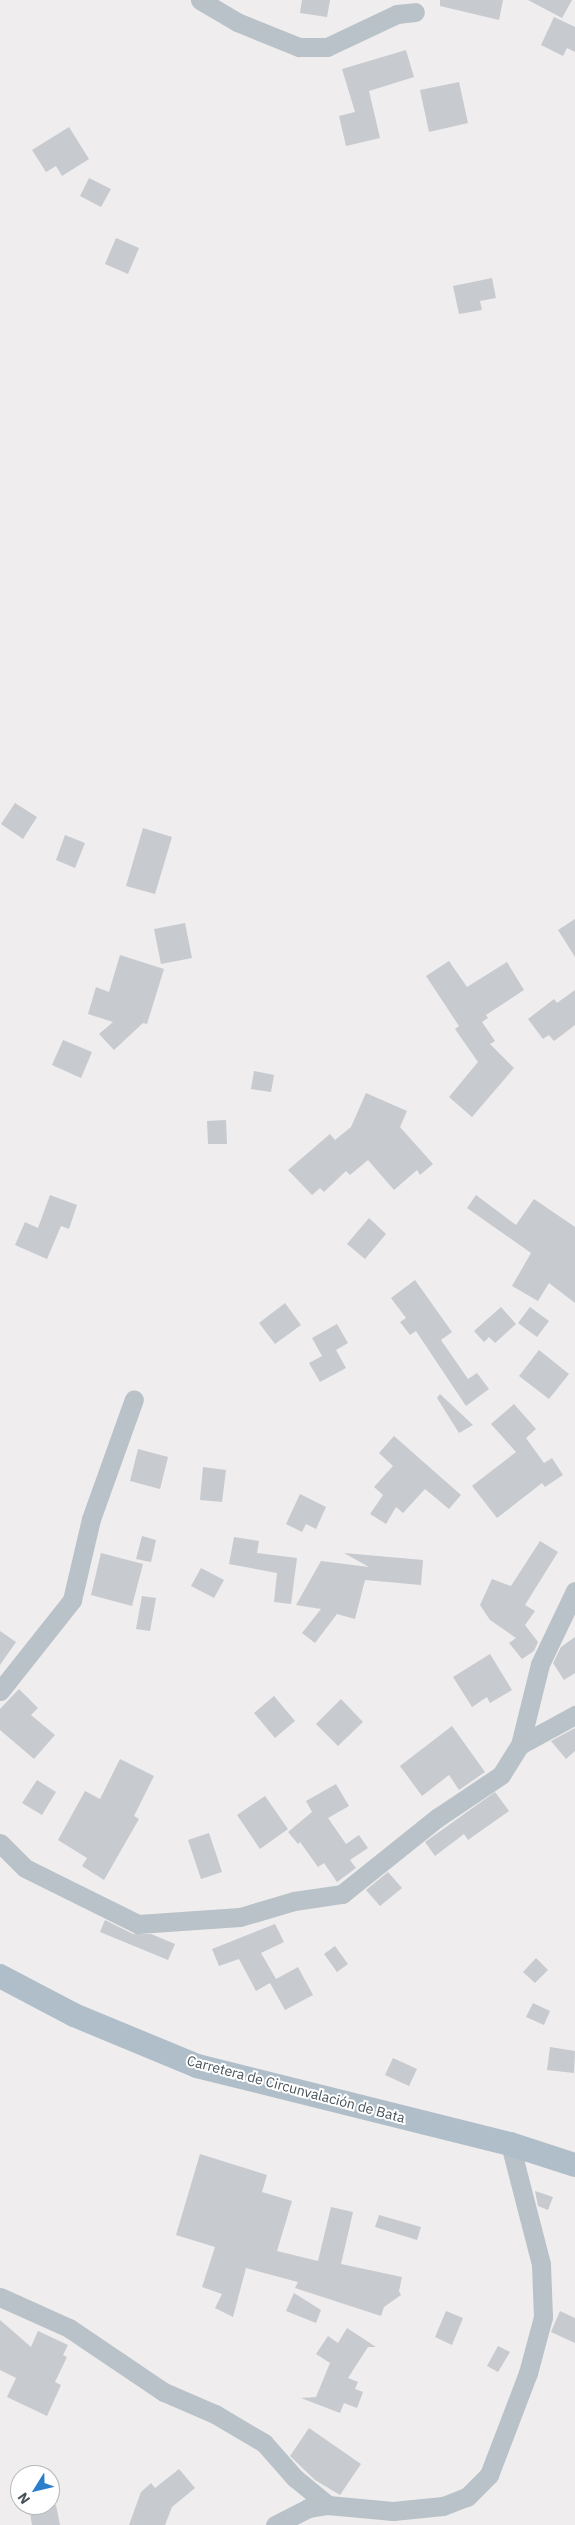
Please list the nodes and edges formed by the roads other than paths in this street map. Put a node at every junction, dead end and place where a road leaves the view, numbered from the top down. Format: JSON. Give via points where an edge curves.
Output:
{"nodes":[{"id":1,"x":200,"y":0,"type":"edge"},
{"id":2,"x":415,"y":12,"type":"dead end"},
{"id":3,"x":134,"y":1400,"type":"dead end"},
{"id":4,"x":575,"y":1591,"type":"edge"},
{"id":5,"x":0,"y":1691,"type":"edge"},
{"id":6,"x":575,"y":1715,"type":"edge"},
{"id":7,"x":520,"y":1745,"type":"junction"},
{"id":8,"x":0,"y":1843,"type":"edge"},
{"id":9,"x":0,"y":1976,"type":"edge"},
{"id":10,"x":510,"y":2144,"type":"junction"},
{"id":11,"x":575,"y":2165,"type":"edge"},
{"id":12,"x":0,"y":2297,"type":"edge"},
{"id":13,"x":328,"y":2505,"type":"junction"},
{"id":14,"x":275,"y":2525,"type":"edge"}],
"edges":[{"from":1,"to":2,"type":"street","via":[[236,22],[299,47],[327,47],[397,14]]},
{"from":3,"to":5,"type":"street","via":[[91,1519],[72,1600]]},
{"from":4,"to":7,"type":"street","via":[[540,1664]]},
{"from":6,"to":7,"type":"street"},
{"from":7,"to":8,"type":"street","via":[[500,1775],[438,1818],[342,1894],[294,1901],[240,1917],[138,1924],[25,1868]]},
{"from":9,"to":10,"type":"main road","name":"Carretera de Circunvalación de Bata","via":[[74,2015],[197,2066]]},
{"from":10,"to":11,"type":"main road","name":"Carretera de Circunvalación de Bata"},
{"from":10,"to":13,"type":"street","via":[[541,2264],[543,2317],[528,2373],[489,2475],[467,2497],[421,2511]]},
{"from":12,"to":13,"type":"street","via":[[69,2328],[164,2392],[215,2414],[264,2443],[295,2478]]},
{"from":13,"to":14,"type":"street","via":[[308,2508]]}]}
